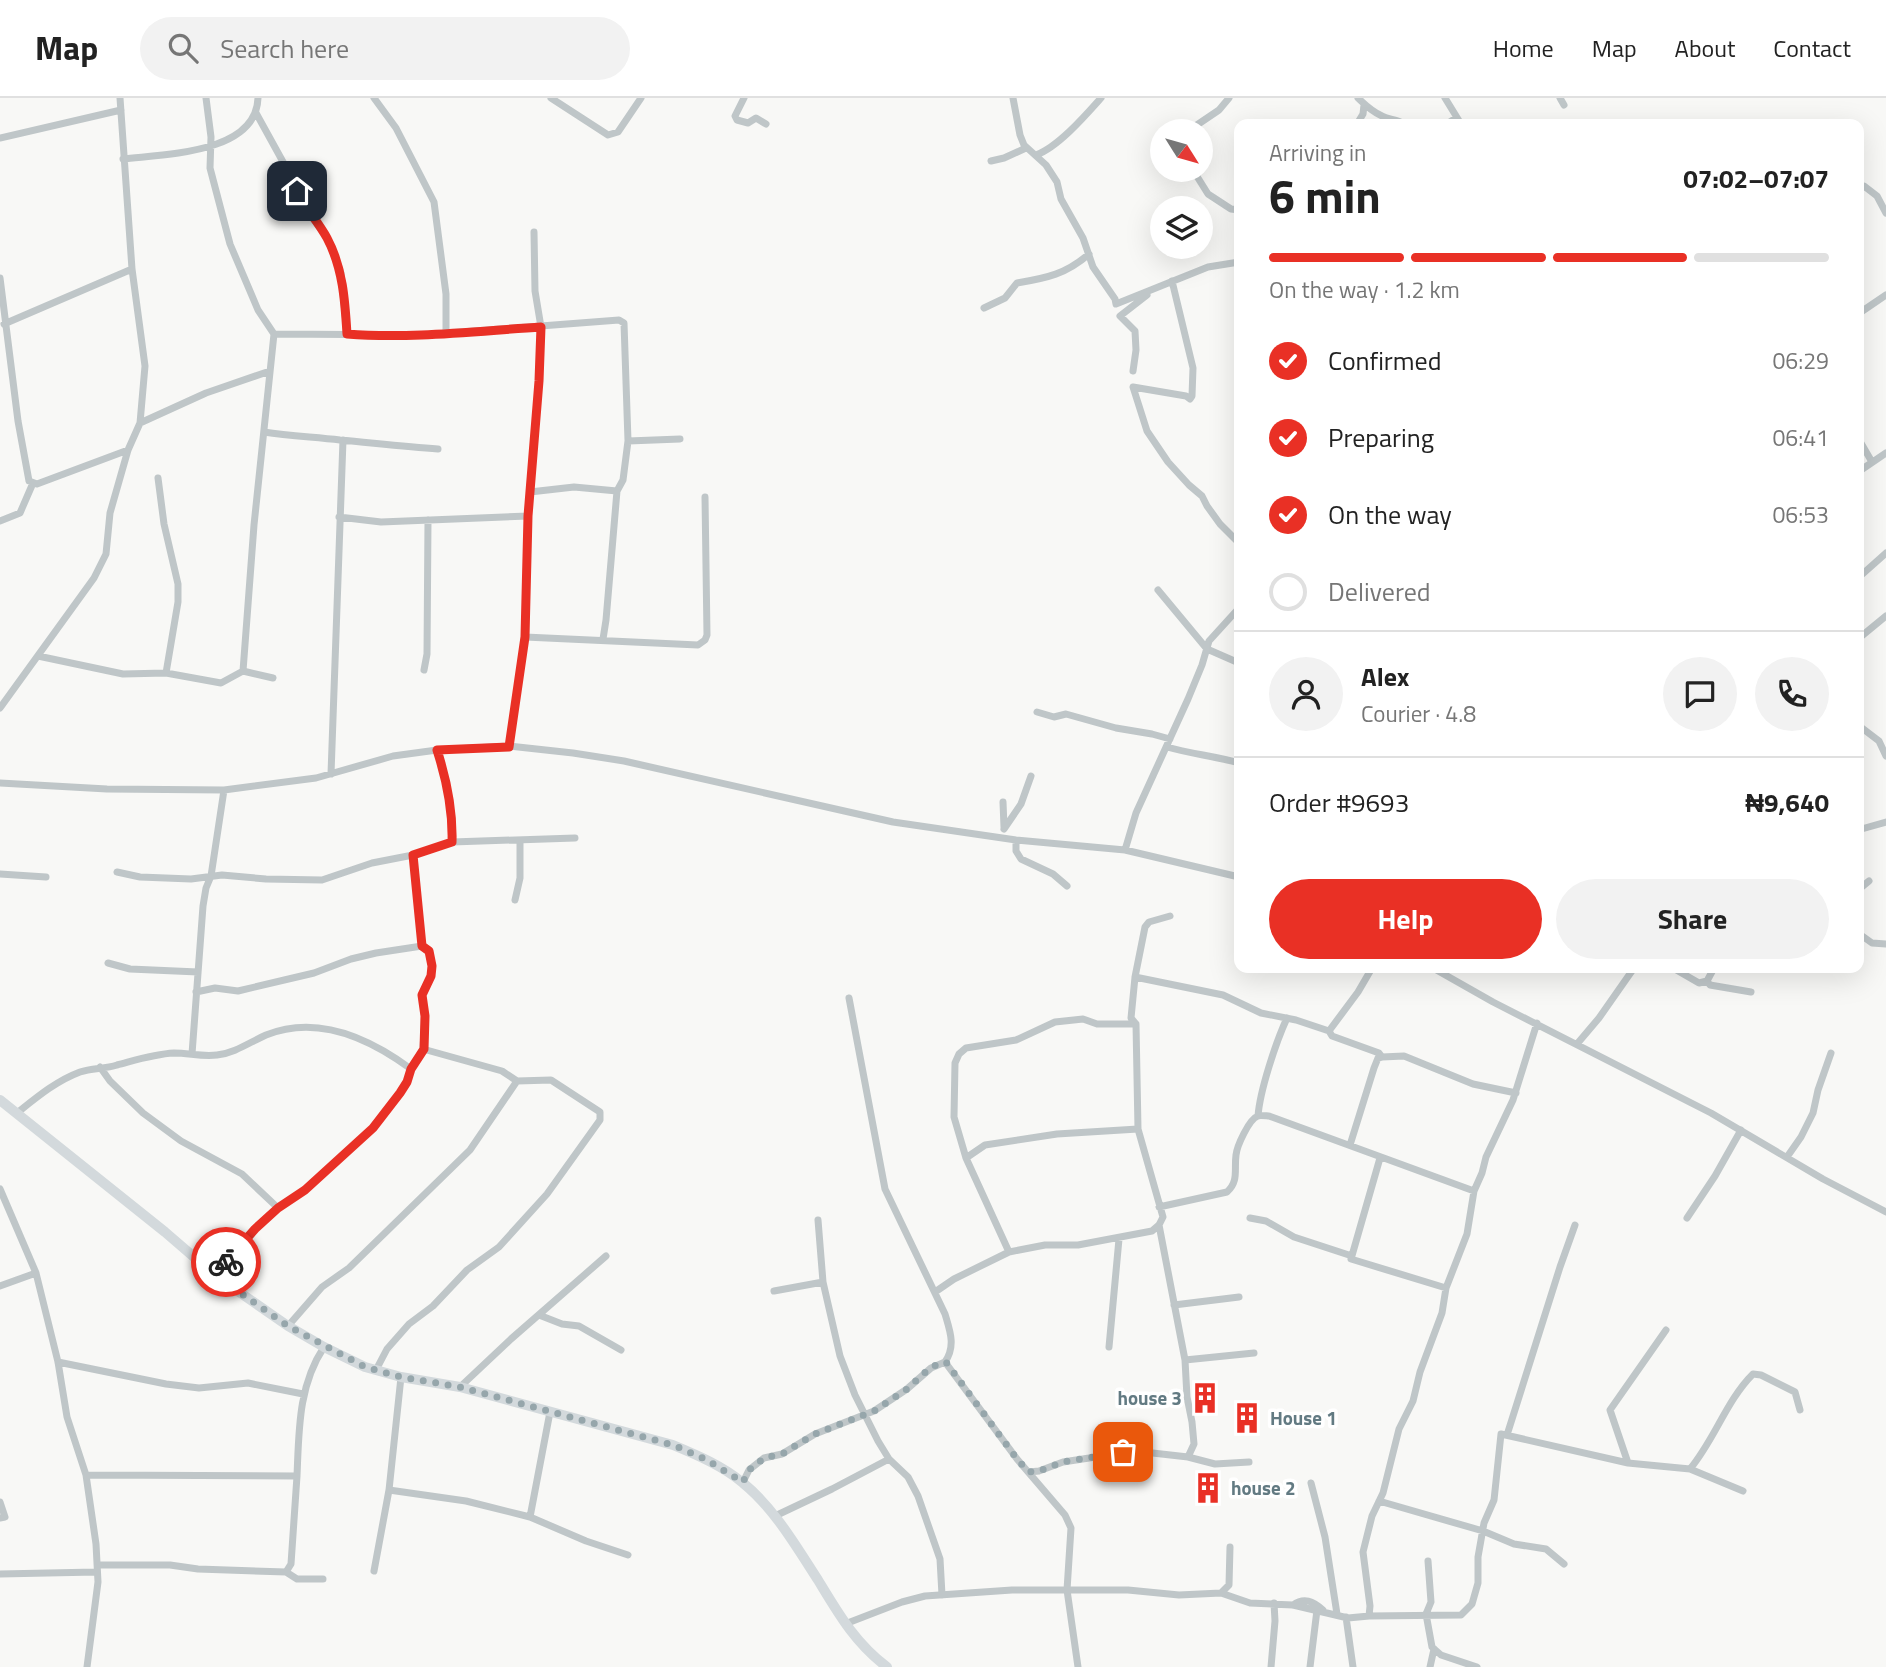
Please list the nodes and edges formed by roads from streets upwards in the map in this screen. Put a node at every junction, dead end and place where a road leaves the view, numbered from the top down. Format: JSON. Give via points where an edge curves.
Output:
{"nodes":[{"id":1,"x":120,"y":98,"type":"edge"},
{"id":2,"x":206,"y":98,"type":"edge"},
{"id":3,"x":258,"y":98,"type":"edge"},
{"id":4,"x":374,"y":98,"type":"edge"},
{"id":5,"x":551,"y":98,"type":"edge"},
{"id":6,"x":641,"y":98,"type":"edge"},
{"id":7,"x":744,"y":98,"type":"edge"},
{"id":8,"x":1013,"y":98,"type":"edge"},
{"id":9,"x":1101,"y":98,"type":"edge"},
{"id":10,"x":1229,"y":98,"type":"edge"},
{"id":11,"x":1358,"y":98,"type":"edge"},
{"id":12,"x":1445,"y":98,"type":"edge"},
{"id":13,"x":1364,"y":105,"type":"junction"},
{"id":14,"x":121,"y":110,"type":"junction"},
{"id":15,"x":256,"y":113,"type":"junction"},
{"id":16,"x":1206,"y":119,"type":"edge"},
{"id":17,"x":1360,"y":119,"type":"edge"},
{"id":18,"x":1391,"y":119,"type":"edge"},
{"id":19,"x":1458,"y":119,"type":"edge"},
{"id":20,"x":61,"y":122,"type":"dead end"},
{"id":21,"x":766,"y":124,"type":"dead end"},
{"id":22,"x":0,"y":137,"type":"edge"},
{"id":23,"x":211,"y":148,"type":"junction"},
{"id":24,"x":1026,"y":148,"type":"junction"},
{"id":25,"x":1047,"y":151,"type":"junction"},
{"id":26,"x":1036,"y":155,"type":"junction"},
{"id":27,"x":123,"y":159,"type":"junction"},
{"id":28,"x":991,"y":161,"type":"dead end"},
{"id":29,"x":1046,"y":165,"type":"junction"},
{"id":30,"x":1200,"y":182,"type":"edge"},
{"id":31,"x":1864,"y":186,"type":"edge"},
{"id":32,"x":1234,"y":209,"type":"edge"},
{"id":33,"x":1886,"y":213,"type":"edge"},
{"id":34,"x":534,"y":232,"type":"dead end"},
{"id":35,"x":1089,"y":254,"type":"junction"},
{"id":36,"x":1234,"y":263,"type":"edge"},
{"id":37,"x":132,"y":269,"type":"junction"},
{"id":38,"x":0,"y":278,"type":"edge"},
{"id":39,"x":1169,"y":283,"type":"junction"},
{"id":40,"x":1886,"y":295,"type":"edge"},
{"id":41,"x":984,"y":308,"type":"dead end"},
{"id":42,"x":1864,"y":310,"type":"edge"},
{"id":43,"x":4,"y":324,"type":"junction"},
{"id":44,"x":541,"y":327,"type":"junction"},
{"id":45,"x":446,"y":332,"type":"junction"},
{"id":46,"x":274,"y":334,"type":"junction"},
{"id":47,"x":347,"y":334,"type":"junction"},
{"id":48,"x":270,"y":371,"type":"junction"},
{"id":49,"x":1133,"y":371,"type":"dead end"},
{"id":50,"x":140,"y":423,"type":"junction"},
{"id":51,"x":264,"y":432,"type":"junction"},
{"id":52,"x":680,"y":439,"type":"dead end"},
{"id":53,"x":343,"y":440,"type":"junction"},
{"id":54,"x":628,"y":441,"type":"junction"},
{"id":55,"x":1864,"y":448,"type":"edge"},
{"id":56,"x":439,"y":449,"type":"dead end"},
{"id":57,"x":128,"y":450,"type":"junction"},
{"id":58,"x":1886,"y":453,"type":"edge"},
{"id":59,"x":1872,"y":462,"type":"junction"},
{"id":60,"x":1864,"y":468,"type":"edge"},
{"id":61,"x":158,"y":478,"type":"dead end"},
{"id":62,"x":33,"y":483,"type":"junction"},
{"id":63,"x":617,"y":491,"type":"junction"},
{"id":64,"x":530,"y":492,"type":"junction"},
{"id":65,"x":705,"y":497,"type":"dead end"},
{"id":66,"x":528,"y":516,"type":"junction"},
{"id":67,"x":339,"y":517,"type":"junction"},
{"id":68,"x":428,"y":520,"type":"junction"},
{"id":69,"x":0,"y":522,"type":"edge"},
{"id":70,"x":1234,"y":538,"type":"edge"},
{"id":71,"x":1886,"y":553,"type":"edge"},
{"id":72,"x":1864,"y":573,"type":"edge"},
{"id":73,"x":1158,"y":590,"type":"dead end"},
{"id":74,"x":1234,"y":614,"type":"edge"},
{"id":75,"x":1886,"y":616,"type":"edge"},
{"id":76,"x":1864,"y":634,"type":"edge"},
{"id":77,"x":525,"y":637,"type":"junction"},
{"id":78,"x":603,"y":639,"type":"junction"},
{"id":79,"x":1207,"y":649,"type":"junction"},
{"id":80,"x":38,"y":656,"type":"junction"},
{"id":81,"x":1234,"y":661,"type":"edge"},
{"id":82,"x":424,"y":670,"type":"dead end"},
{"id":83,"x":243,"y":671,"type":"junction"},
{"id":84,"x":166,"y":673,"type":"junction"},
{"id":85,"x":273,"y":678,"type":"dead end"},
{"id":86,"x":0,"y":708,"type":"edge"},
{"id":87,"x":1037,"y":712,"type":"dead end"},
{"id":88,"x":1864,"y":730,"type":"edge"},
{"id":89,"x":1168,"y":743,"type":"junction"},
{"id":90,"x":509,"y":747,"type":"junction"},
{"id":91,"x":437,"y":750,"type":"junction"},
{"id":92,"x":1886,"y":756,"type":"edge"},
{"id":93,"x":1234,"y":762,"type":"edge"},
{"id":94,"x":331,"y":774,"type":"junction"},
{"id":95,"x":1031,"y":776,"type":"dead end"},
{"id":96,"x":0,"y":783,"type":"edge"},
{"id":97,"x":224,"y":790,"type":"junction"},
{"id":98,"x":1003,"y":802,"type":"dead end"},
{"id":99,"x":1886,"y":822,"type":"edge"},
{"id":100,"x":1864,"y":828,"type":"edge"},
{"id":101,"x":1004,"y":829,"type":"junction"},
{"id":102,"x":575,"y":838,"type":"dead end"},
{"id":103,"x":1004,"y":838,"type":"junction"},
{"id":104,"x":1016,"y":839,"type":"junction"},
{"id":105,"x":452,"y":842,"type":"junction"},
{"id":106,"x":520,"y":842,"type":"junction"},
{"id":107,"x":1125,"y":850,"type":"junction"},
{"id":108,"x":413,"y":855,"type":"junction"},
{"id":109,"x":117,"y":872,"type":"dead end"},
{"id":110,"x":0,"y":874,"type":"edge"},
{"id":111,"x":211,"y":876,"type":"junction"},
{"id":112,"x":1234,"y":876,"type":"edge"},
{"id":113,"x":46,"y":877,"type":"dead end"},
{"id":114,"x":1869,"y":881,"type":"dead end"},
{"id":115,"x":1864,"y":885,"type":"edge"},
{"id":116,"x":1067,"y":886,"type":"dead end"},
{"id":117,"x":515,"y":900,"type":"dead end"},
{"id":118,"x":1170,"y":916,"type":"dead end"},
{"id":119,"x":1864,"y":937,"type":"edge"},
{"id":120,"x":1886,"y":944,"type":"edge"},
{"id":121,"x":422,"y":946,"type":"junction"},
{"id":122,"x":108,"y":963,"type":"dead end"},
{"id":123,"x":198,"y":972,"type":"junction"},
{"id":124,"x":1369,"y":973,"type":"edge"},
{"id":125,"x":1442,"y":973,"type":"edge"},
{"id":126,"x":1630,"y":973,"type":"edge"},
{"id":127,"x":1682,"y":973,"type":"edge"},
{"id":128,"x":1711,"y":973,"type":"edge"},
{"id":129,"x":1135,"y":977,"type":"junction"},
{"id":130,"x":1707,"y":981,"type":"junction"},
{"id":131,"x":196,"y":992,"type":"junction"},
{"id":132,"x":1751,"y":992,"type":"dead end"},
{"id":133,"x":849,"y":998,"type":"dead end"},
{"id":134,"x":1287,"y":1018,"type":"junction"},
{"id":135,"x":1536,"y":1023,"type":"junction"},
{"id":136,"x":1136,"y":1024,"type":"junction"},
{"id":137,"x":1329,"y":1031,"type":"junction"},
{"id":138,"x":1577,"y":1044,"type":"junction"},
{"id":139,"x":424,"y":1049,"type":"junction"},
{"id":140,"x":1831,"y":1053,"type":"dead end"},
{"id":141,"x":192,"y":1054,"type":"junction"},
{"id":142,"x":1382,"y":1057,"type":"junction"},
{"id":143,"x":100,"y":1067,"type":"junction"},
{"id":144,"x":411,"y":1069,"type":"junction"},
{"id":145,"x":517,"y":1081,"type":"junction"},
{"id":146,"x":1516,"y":1093,"type":"junction"},
{"id":147,"x":0,"y":1100,"type":"edge"},
{"id":148,"x":17,"y":1113,"type":"junction"},
{"id":149,"x":1258,"y":1116,"type":"junction"},
{"id":150,"x":1138,"y":1129,"type":"junction"},
{"id":151,"x":1741,"y":1130,"type":"junction"},
{"id":152,"x":1350,"y":1145,"type":"junction"},
{"id":153,"x":1787,"y":1157,"type":"junction"},
{"id":154,"x":966,"y":1158,"type":"junction"},
{"id":155,"x":1380,"y":1158,"type":"junction"},
{"id":156,"x":0,"y":1189,"type":"edge"},
{"id":157,"x":1474,"y":1191,"type":"junction"},
{"id":158,"x":1159,"y":1207,"type":"junction"},
{"id":159,"x":278,"y":1208,"type":"junction"},
{"id":160,"x":1886,"y":1212,"type":"edge"},
{"id":161,"x":1250,"y":1218,"type":"dead end"},
{"id":162,"x":1687,"y":1218,"type":"dead end"},
{"id":163,"x":818,"y":1220,"type":"dead end"},
{"id":164,"x":1575,"y":1225,"type":"dead end"},
{"id":165,"x":1159,"y":1226,"type":"junction"},
{"id":166,"x":1119,"y":1239,"type":"junction"},
{"id":167,"x":1009,"y":1252,"type":"junction"},
{"id":168,"x":606,"y":1256,"type":"dead end"},
{"id":169,"x":1352,"y":1256,"type":"junction"},
{"id":170,"x":36,"y":1273,"type":"junction"},
{"id":171,"x":216,"y":1276,"type":"junction"},
{"id":172,"x":823,"y":1282,"type":"junction"},
{"id":173,"x":0,"y":1286,"type":"edge"},
{"id":174,"x":1446,"y":1288,"type":"junction"},
{"id":175,"x":774,"y":1291,"type":"dead end"},
{"id":176,"x":935,"y":1292,"type":"junction"},
{"id":177,"x":1239,"y":1297,"type":"dead end"},
{"id":178,"x":1174,"y":1305,"type":"junction"},
{"id":179,"x":539,"y":1315,"type":"junction"},
{"id":180,"x":288,"y":1326,"type":"junction"},
{"id":181,"x":1666,"y":1330,"type":"dead end"},
{"id":182,"x":324,"y":1347,"type":"junction"},
{"id":183,"x":1109,"y":1347,"type":"dead end"},
{"id":184,"x":621,"y":1350,"type":"dead end"},
{"id":185,"x":1254,"y":1353,"type":"dead end"},
{"id":186,"x":1185,"y":1360,"type":"junction"},
{"id":187,"x":58,"y":1362,"type":"junction"},
{"id":188,"x":946,"y":1362,"type":"junction"},
{"id":189,"x":376,"y":1370,"type":"junction"},
{"id":190,"x":401,"y":1377,"type":"junction"},
{"id":191,"x":460,"y":1387,"type":"junction"},
{"id":192,"x":303,"y":1394,"type":"junction"},
{"id":193,"x":1800,"y":1410,"type":"dead end"},
{"id":194,"x":550,"y":1412,"type":"junction"},
{"id":195,"x":865,"y":1415,"type":"junction"},
{"id":196,"x":1507,"y":1435,"type":"junction"},
{"id":197,"x":1188,"y":1457,"type":"junction"},
{"id":198,"x":889,"y":1459,"type":"junction"},
{"id":199,"x":1249,"y":1462,"type":"dead end"},
{"id":200,"x":1628,"y":1463,"type":"junction"},
{"id":201,"x":1690,"y":1469,"type":"junction"},
{"id":202,"x":1029,"y":1472,"type":"junction"},
{"id":203,"x":86,"y":1475,"type":"junction"},
{"id":204,"x":297,"y":1476,"type":"junction"},
{"id":205,"x":743,"y":1482,"type":"junction"},
{"id":206,"x":1311,"y":1483,"type":"dead end"},
{"id":207,"x":389,"y":1490,"type":"junction"},
{"id":208,"x":1743,"y":1491,"type":"dead end"},
{"id":209,"x":0,"y":1499,"type":"edge"},
{"id":210,"x":1379,"y":1501,"type":"junction"},
{"id":211,"x":775,"y":1516,"type":"junction"},
{"id":212,"x":530,"y":1517,"type":"junction"},
{"id":213,"x":0,"y":1518,"type":"edge"},
{"id":214,"x":1483,"y":1531,"type":"junction"},
{"id":215,"x":1230,"y":1547,"type":"dead end"},
{"id":216,"x":628,"y":1555,"type":"dead end"},
{"id":217,"x":1428,"y":1561,"type":"dead end"},
{"id":218,"x":1564,"y":1564,"type":"dead end"},
{"id":219,"x":97,"y":1569,"type":"junction"},
{"id":220,"x":374,"y":1571,"type":"dead end"},
{"id":221,"x":286,"y":1572,"type":"junction"},
{"id":222,"x":0,"y":1574,"type":"edge"},
{"id":223,"x":323,"y":1579,"type":"dead end"},
{"id":224,"x":1068,"y":1590,"type":"junction"},
{"id":225,"x":1222,"y":1593,"type":"junction"},
{"id":226,"x":942,"y":1595,"type":"junction"},
{"id":227,"x":1274,"y":1603,"type":"junction"},
{"id":228,"x":1320,"y":1610,"type":"junction"},
{"id":229,"x":1337,"y":1614,"type":"junction"},
{"id":230,"x":1426,"y":1615,"type":"junction"},
{"id":231,"x":1368,"y":1616,"type":"junction"},
{"id":232,"x":1346,"y":1617,"type":"junction"},
{"id":233,"x":845,"y":1625,"type":"junction"},
{"id":234,"x":1434,"y":1649,"type":"junction"},
{"id":235,"x":87,"y":1667,"type":"edge"},
{"id":236,"x":887,"y":1667,"type":"edge"},
{"id":237,"x":1078,"y":1667,"type":"edge"},
{"id":238,"x":1271,"y":1667,"type":"edge"},
{"id":239,"x":1310,"y":1667,"type":"edge"},
{"id":240,"x":1353,"y":1667,"type":"edge"},
{"id":241,"x":1430,"y":1667,"type":"edge"},
{"id":242,"x":1477,"y":1667,"type":"edge"}],
"edges":[{"from":1,"to":14,"type":"street"},
{"from":2,"to":23,"type":"street"},
{"from":3,"to":15,"type":"street"},
{"from":4,"to":45,"type":"street","via":[[396,128],[434,202]]},
{"from":5,"to":6,"type":"street","via":[[608,135],[618,132]]},
{"from":7,"to":21,"type":"street","via":[[737,120],[748,123],[756,118]]},
{"from":8,"to":24,"type":"street"},
{"from":9,"to":25,"type":"street"},
{"from":10,"to":16,"type":"street"},
{"from":11,"to":13,"type":"street"},
{"from":12,"to":19,"type":"street"},
{"from":13,"to":17,"type":"street"},
{"from":13,"to":18,"type":"street"},
{"from":14,"to":22,"type":"street"},
{"from":14,"to":27,"type":"street"},
{"from":15,"to":23,"type":"street","via":[[245,130]]},
{"from":15,"to":47,"type":"street","via":[[332,250],[341,273]]},
{"from":20,"to":22,"type":"street"},
{"from":23,"to":27,"type":"street"},
{"from":23,"to":46,"type":"street","via":[[210,168],[230,244],[258,310]]},
{"from":24,"to":26,"type":"street"},
{"from":24,"to":28,"type":"street"},
{"from":25,"to":26,"type":"street"},
{"from":25,"to":29,"type":"street"},
{"from":26,"to":29,"type":"street"},
{"from":27,"to":37,"type":"street"},
{"from":29,"to":35,"type":"street"},
{"from":30,"to":32,"type":"street","via":[[1208,194]]},
{"from":31,"to":33,"type":"street"},
{"from":34,"to":44,"type":"street"},
{"from":35,"to":39,"type":"street","via":[[1116,304]]},
{"from":35,"to":41,"type":"street","via":[[1073,268],[1044,279],[1017,282],[1005,298]]},
{"from":36,"to":39,"type":"street","via":[[1208,267]]},
{"from":37,"to":43,"type":"street"},
{"from":37,"to":50,"type":"street","via":[[145,366]]},
{"from":38,"to":43,"type":"street"},
{"from":39,"to":49,"type":"street","via":[[1120,316],[1135,331]]},
{"from":39,"to":70,"type":"street","via":[[1193,368],[1192,396],[1133,387],[1147,431]]},
{"from":40,"to":42,"type":"street"},
{"from":43,"to":62,"type":"street","via":[[29,481]]},
{"from":44,"to":45,"type":"street"},
{"from":44,"to":54,"type":"street","via":[[624,323]]},
{"from":44,"to":64,"type":"street"},
{"from":45,"to":47,"type":"street","via":[[377,337]]},
{"from":46,"to":47,"type":"street"},
{"from":46,"to":48,"type":"street"},
{"from":48,"to":50,"type":"street"},
{"from":48,"to":51,"type":"street"},
{"from":50,"to":57,"type":"street"},
{"from":51,"to":53,"type":"street"},
{"from":51,"to":83,"type":"street"},
{"from":52,"to":54,"type":"street"},
{"from":53,"to":56,"type":"street"},
{"from":53,"to":67,"type":"street"},
{"from":54,"to":63,"type":"street"},
{"from":55,"to":59,"type":"street"},
{"from":57,"to":62,"type":"street"},
{"from":57,"to":80,"type":"street","via":[[110,513],[106,554]]},
{"from":58,"to":59,"type":"street"},
{"from":59,"to":60,"type":"street"},
{"from":61,"to":84,"type":"street","via":[[178,584]]},
{"from":62,"to":69,"type":"street","via":[[19,513]]},
{"from":63,"to":64,"type":"street","via":[[574,487]]},
{"from":63,"to":78,"type":"street"},
{"from":64,"to":66,"type":"street"},
{"from":65,"to":78,"type":"street","via":[[705,640],[698,645]]},
{"from":66,"to":68,"type":"street"},
{"from":66,"to":77,"type":"street"},
{"from":67,"to":68,"type":"street","via":[[381,522]]},
{"from":67,"to":94,"type":"street"},
{"from":68,"to":82,"type":"street"},
{"from":71,"to":72,"type":"street"},
{"from":73,"to":79,"type":"street"},
{"from":74,"to":79,"type":"street"},
{"from":75,"to":76,"type":"street"},
{"from":77,"to":78,"type":"street"},
{"from":77,"to":90,"type":"street"},
{"from":79,"to":81,"type":"street"},
{"from":79,"to":89,"type":"street"},
{"from":80,"to":84,"type":"street","via":[[123,674]]},
{"from":80,"to":86,"type":"street"},
{"from":83,"to":84,"type":"street","via":[[220,683]]},
{"from":83,"to":85,"type":"street"},
{"from":87,"to":89,"type":"street","via":[[1152,734]]},
{"from":88,"to":92,"type":"street","via":[[1879,741]]},
{"from":89,"to":93,"type":"street","via":[[1191,754]]},
{"from":89,"to":107,"type":"street","via":[[1136,813]]},
{"from":90,"to":91,"type":"street"},
{"from":90,"to":103,"type":"street","via":[[624,761],[893,822]]},
{"from":91,"to":94,"type":"street","via":[[393,756]]},
{"from":91,"to":105,"type":"street","via":[[453,819]]},
{"from":94,"to":97,"type":"street"},
{"from":95,"to":101,"type":"street","via":[[1021,804]]},
{"from":96,"to":97,"type":"street"},
{"from":97,"to":111,"type":"street"},
{"from":98,"to":101,"type":"street"},
{"from":99,"to":100,"type":"street"},
{"from":101,"to":103,"type":"street"},
{"from":102,"to":106,"type":"street"},
{"from":103,"to":104,"type":"street"},
{"from":104,"to":107,"type":"street"},
{"from":104,"to":116,"type":"street","via":[[1021,859]]},
{"from":105,"to":106,"type":"street"},
{"from":105,"to":108,"type":"street"},
{"from":106,"to":117,"type":"street"},
{"from":107,"to":112,"type":"street"},
{"from":108,"to":111,"type":"street","via":[[322,880]]},
{"from":108,"to":121,"type":"street"},
{"from":109,"to":111,"type":"street","via":[[139,877]]},
{"from":110,"to":113,"type":"street"},
{"from":111,"to":123,"type":"street","via":[[203,906]]},
{"from":114,"to":115,"type":"street"},
{"from":118,"to":129,"type":"street","via":[[1145,927]]},
{"from":119,"to":120,"type":"street"},
{"from":121,"to":131,"type":"street","via":[[351,959],[238,991],[215,988]]},
{"from":121,"to":139,"type":"street","via":[[429,951],[432,966],[422,995]]},
{"from":122,"to":123,"type":"street","via":[[130,969]]},
{"from":123,"to":131,"type":"street"},
{"from":124,"to":137,"type":"street"},
{"from":125,"to":135,"type":"street"},
{"from":126,"to":138,"type":"street"},
{"from":127,"to":130,"type":"street","via":[[1699,983]]},
{"from":128,"to":130,"type":"street"},
{"from":129,"to":134,"type":"street","via":[[1223,995],[1261,1013]]},
{"from":129,"to":136,"type":"street","via":[[1131,1018]]},
{"from":130,"to":132,"type":"street"},
{"from":131,"to":141,"type":"street"},
{"from":133,"to":176,"type":"street","via":[[884,1189]]},
{"from":134,"to":137,"type":"street"},
{"from":134,"to":149,"type":"street"},
{"from":135,"to":138,"type":"street"},
{"from":135,"to":146,"type":"street"},
{"from":136,"to":150,"type":"street"},
{"from":136,"to":154,"type":"street","via":[[1066,1020],[1016,1040],[966,1048],[958,1054],[954,1118]]},
{"from":137,"to":142,"type":"street"},
{"from":138,"to":151,"type":"street"},
{"from":139,"to":144,"type":"street"},
{"from":139,"to":145,"type":"street","via":[[502,1071]]},
{"from":140,"to":153,"type":"street","via":[[1813,1113]]},
{"from":141,"to":143,"type":"street","via":[[152,1055]]},
{"from":141,"to":144,"type":"street","via":[[223,1055],[267,1035],[317,1026],[367,1041]]},
{"from":142,"to":146,"type":"street","via":[[1404,1056],[1474,1084]]},
{"from":142,"to":152,"type":"street","via":[[1376,1062]]},
{"from":143,"to":148,"type":"street","via":[[60,1082]]},
{"from":143,"to":159,"type":"street","via":[[143,1113],[181,1141],[242,1174]]},
{"from":144,"to":159,"type":"street","via":[[400,1093],[373,1128],[305,1190]]},
{"from":145,"to":180,"type":"street","via":[[470,1150],[349,1268],[322,1287]]},
{"from":145,"to":189,"type":"street","via":[[557,1083],[600,1112],[600,1120],[547,1194],[499,1247],[467,1269],[409,1324]]},
{"from":146,"to":157,"type":"street"},
{"from":147,"to":148,"type":"street"},
{"from":148,"to":171,"type":"street"},
{"from":149,"to":152,"type":"street"},
{"from":149,"to":158,"type":"street","via":[[1236,1152],[1234,1186],[1227,1192]]},
{"from":150,"to":154,"type":"street","via":[[985,1145]]},
{"from":150,"to":158,"type":"street"},
{"from":151,"to":153,"type":"street"},
{"from":151,"to":162,"type":"street"},
{"from":152,"to":155,"type":"street"},
{"from":153,"to":160,"type":"street"},
{"from":154,"to":167,"type":"street"},
{"from":155,"to":157,"type":"street"},
{"from":155,"to":169,"type":"street"},
{"from":156,"to":170,"type":"street"},
{"from":157,"to":174,"type":"street","via":[[1467,1234]]},
{"from":158,"to":165,"type":"street","via":[[1163,1217]]},
{"from":159,"to":171,"type":"street"},
{"from":161,"to":169,"type":"street"},
{"from":163,"to":172,"type":"street"},
{"from":164,"to":196,"type":"street"},
{"from":165,"to":166,"type":"street"},
{"from":165,"to":178,"type":"street"},
{"from":166,"to":167,"type":"street"},
{"from":166,"to":183,"type":"street"},
{"from":167,"to":176,"type":"street"},
{"from":168,"to":179,"type":"street"},
{"from":169,"to":174,"type":"street"},
{"from":170,"to":173,"type":"street"},
{"from":170,"to":187,"type":"street"},
{"from":171,"to":180,"type":"street"},
{"from":172,"to":175,"type":"street"},
{"from":172,"to":195,"type":"street","via":[[840,1356]]},
{"from":174,"to":210,"type":"street","via":[[1442,1313],[1399,1429]]},
{"from":176,"to":188,"type":"street","via":[[951,1335]]},
{"from":177,"to":178,"type":"street"},
{"from":178,"to":186,"type":"street"},
{"from":179,"to":184,"type":"street","via":[[579,1326]]},
{"from":179,"to":191,"type":"street"},
{"from":180,"to":182,"type":"street"},
{"from":181,"to":200,"type":"street","via":[[1610,1410]]},
{"from":182,"to":189,"type":"street"},
{"from":182,"to":192,"type":"street","via":[[313,1363]]},
{"from":185,"to":186,"type":"street"},
{"from":186,"to":197,"type":"street","via":[[1194,1444]]},
{"from":187,"to":192,"type":"street","via":[[166,1384],[199,1388],[248,1383]]},
{"from":187,"to":203,"type":"street","via":[[67,1417]]},
{"from":188,"to":195,"type":"street","via":[[931,1367],[907,1389]]},
{"from":188,"to":202,"type":"street"},
{"from":189,"to":190,"type":"street"},
{"from":190,"to":191,"type":"street"},
{"from":190,"to":207,"type":"street"},
{"from":191,"to":194,"type":"street"},
{"from":192,"to":204,"type":"street"},
{"from":193,"to":201,"type":"street","via":[[1795,1392],[1753,1374],[1739,1388]]},
{"from":194,"to":205,"type":"street","via":[[673,1445]]},
{"from":194,"to":212,"type":"street"},
{"from":195,"to":198,"type":"street"},
{"from":195,"to":205,"type":"street","via":[[764,1458]]},
{"from":196,"to":200,"type":"street"},
{"from":196,"to":214,"type":"street","via":[[1501,1434],[1496,1490]]},
{"from":197,"to":199,"type":"street","via":[[1215,1464]]},
{"from":197,"to":202,"type":"street","via":[[1123,1452]]},
{"from":198,"to":211,"type":"street"},
{"from":198,"to":226,"type":"street","via":[[908,1477],[918,1496],[940,1559]]},
{"from":200,"to":201,"type":"street"},
{"from":201,"to":208,"type":"street"},
{"from":202,"to":224,"type":"street","via":[[1065,1514],[1071,1528]]},
{"from":203,"to":204,"type":"street"},
{"from":203,"to":219,"type":"street"},
{"from":204,"to":221,"type":"street","via":[[291,1564]]},
{"from":205,"to":211,"type":"street"},
{"from":206,"to":229,"type":"street"},
{"from":207,"to":212,"type":"street","via":[[466,1501]]},
{"from":207,"to":220,"type":"street"},
{"from":209,"to":213,"type":"street","via":[[5,1517]]},
{"from":210,"to":214,"type":"street"},
{"from":210,"to":231,"type":"street","via":[[1363,1552]]},
{"from":211,"to":233,"type":"street"},
{"from":212,"to":216,"type":"street"},
{"from":214,"to":218,"type":"street","via":[[1514,1544],[1546,1549]]},
{"from":214,"to":230,"type":"street","via":[[1478,1583],[1470,1609],[1461,1615]]},
{"from":215,"to":225,"type":"street","via":[[1229,1585]]},
{"from":217,"to":230,"type":"street","via":[[1431,1602]]},
{"from":219,"to":221,"type":"street","via":[[170,1565]]},
{"from":219,"to":222,"type":"street"},
{"from":219,"to":235,"type":"street"},
{"from":221,"to":223,"type":"street","via":[[297,1579]]},
{"from":224,"to":225,"type":"street","via":[[1188,1596]]},
{"from":224,"to":226,"type":"street"},
{"from":224,"to":237,"type":"street"},
{"from":225,"to":227,"type":"street","via":[[1250,1603]]},
{"from":226,"to":233,"type":"street","via":[[902,1602]]},
{"from":227,"to":228,"type":"street"},
{"from":227,"to":238,"type":"street"},
{"from":228,"to":229,"type":"street"},
{"from":228,"to":239,"type":"street"},
{"from":229,"to":232,"type":"street"},
{"from":230,"to":231,"type":"street"},
{"from":230,"to":234,"type":"street"},
{"from":231,"to":232,"type":"street"},
{"from":232,"to":240,"type":"street"},
{"from":233,"to":236,"type":"street","via":[[869,1654]]},
{"from":234,"to":241,"type":"street"},
{"from":234,"to":242,"type":"street"}]}
